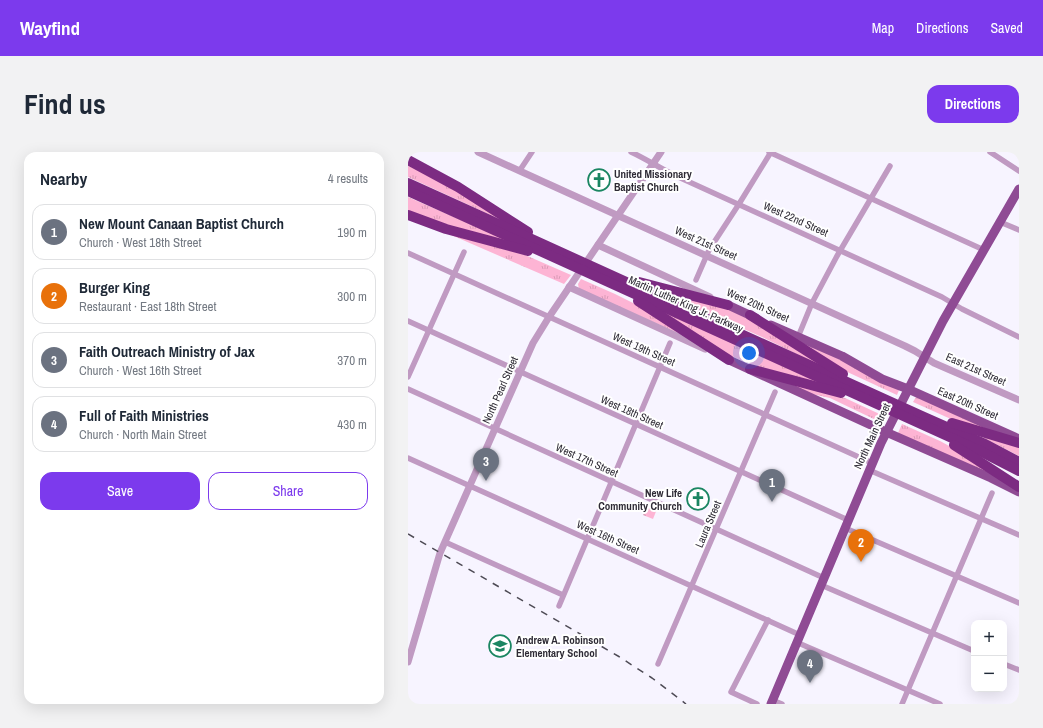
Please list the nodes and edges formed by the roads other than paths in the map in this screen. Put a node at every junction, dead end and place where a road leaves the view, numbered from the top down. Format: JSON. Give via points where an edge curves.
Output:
{"nodes":[{"id":1,"x":478,"y":152,"type":"edge"},
{"id":2,"x":532,"y":152,"type":"edge"},
{"id":3,"x":631,"y":152,"type":"edge"},
{"id":4,"x":661,"y":152,"type":"edge"},
{"id":5,"x":770,"y":152,"type":"edge"},
{"id":6,"x":990,"y":152,"type":"edge"},
{"id":7,"x":408,"y":160,"type":"edge"},
{"id":8,"x":654,"y":164,"type":"junction"},
{"id":9,"x":890,"y":166,"type":"dead end"},
{"id":10,"x":520,"y":170,"type":"junction"},
{"id":11,"x":1019,"y":171,"type":"edge"},
{"id":12,"x":408,"y":186,"type":"edge"},
{"id":13,"x":1019,"y":189,"type":"edge"},
{"id":14,"x":871,"y":199,"type":"junction"},
{"id":15,"x":739,"y":204,"type":"junction"},
{"id":16,"x":408,"y":215,"type":"edge"},
{"id":17,"x":618,"y":215,"type":"junction"},
{"id":18,"x":1000,"y":222,"type":"junction"},
{"id":19,"x":1019,"y":230,"type":"edge"},
{"id":20,"x":598,"y":245,"type":"junction"},
{"id":21,"x":840,"y":250,"type":"junction"},
{"id":22,"x":984,"y":250,"type":"junction"},
{"id":23,"x":464,"y":252,"type":"dead end"},
{"id":24,"x":408,"y":253,"type":"edge"},
{"id":25,"x":707,"y":256,"type":"junction"},
{"id":26,"x":562,"y":257,"type":"junction"},
{"id":27,"x":454,"y":274,"type":"junction"},
{"id":28,"x":604,"y":276,"type":"junction"},
{"id":29,"x":619,"y":278,"type":"junction"},
{"id":30,"x":696,"y":280,"type":"dead end"},
{"id":31,"x":569,"y":287,"type":"junction"},
{"id":32,"x":812,"y":303,"type":"junction"},
{"id":33,"x":952,"y":303,"type":"junction"},
{"id":34,"x":728,"y":305,"type":"junction"},
{"id":35,"x":750,"y":315,"type":"junction"},
{"id":36,"x":548,"y":317,"type":"junction"},
{"id":37,"x":408,"y":321,"type":"edge"},
{"id":38,"x":429,"y":331,"type":"junction"},
{"id":39,"x":798,"y":336,"type":"junction"},
{"id":40,"x":1019,"y":337,"type":"edge"},
{"id":41,"x":670,"y":343,"type":"dead end"},
{"id":42,"x":924,"y":357,"type":"junction"},
{"id":43,"x":729,"y":360,"type":"junction"},
{"id":44,"x":660,"y":367,"type":"junction"},
{"id":45,"x":750,"y":369,"type":"junction"},
{"id":46,"x":520,"y":372,"type":"junction"},
{"id":47,"x":408,"y":377,"type":"edge"},
{"id":48,"x":408,"y":389,"type":"edge"},
{"id":49,"x":908,"y":389,"type":"junction"},
{"id":50,"x":775,"y":392,"type":"dead end"},
{"id":51,"x":876,"y":398,"type":"junction"},
{"id":52,"x":1019,"y":400,"type":"edge"},
{"id":53,"x":765,"y":415,"type":"junction"},
{"id":54,"x":920,"y":417,"type":"junction"},
{"id":55,"x":635,"y":424,"type":"junction"},
{"id":56,"x":494,"y":429,"type":"junction"},
{"id":57,"x":886,"y":432,"type":"junction"},
{"id":58,"x":1019,"y":439,"type":"edge"},
{"id":59,"x":1019,"y":443,"type":"edge"},
{"id":60,"x":408,"y":458,"type":"edge"},
{"id":61,"x":1019,"y":462,"type":"edge"},
{"id":62,"x":871,"y":466,"type":"junction"},
{"id":63,"x":1019,"y":471,"type":"edge"},
{"id":64,"x":741,"y":472,"type":"junction"},
{"id":65,"x":611,"y":481,"type":"junction"},
{"id":66,"x":469,"y":486,"type":"junction"},
{"id":67,"x":1019,"y":487,"type":"edge"},
{"id":68,"x":1019,"y":492,"type":"edge"},
{"id":69,"x":992,"y":493,"type":"dead end"},
{"id":70,"x":981,"y":518,"type":"junction"},
{"id":71,"x":847,"y":524,"type":"junction"},
{"id":72,"x":716,"y":530,"type":"junction"},
{"id":73,"x":1019,"y":535,"type":"edge"},
{"id":74,"x":587,"y":539,"type":"junction"},
{"id":75,"x":445,"y":542,"type":"junction"},
{"id":76,"x":957,"y":576,"type":"junction"},
{"id":77,"x":822,"y":581,"type":"junction"},
{"id":78,"x":692,"y":586,"type":"junction"},
{"id":79,"x":563,"y":595,"type":"junction"},
{"id":80,"x":1019,"y":602,"type":"edge"},
{"id":81,"x":558,"y":606,"type":"dead end"},
{"id":82,"x":768,"y":620,"type":"junction"},
{"id":83,"x":932,"y":633,"type":"junction"},
{"id":84,"x":798,"y":639,"type":"junction"},
{"id":85,"x":971,"y":650,"type":"edge"},
{"id":86,"x":408,"y":662,"type":"edge"},
{"id":87,"x":658,"y":664,"type":"dead end"},
{"id":88,"x":1007,"y":665,"type":"edge"},
{"id":89,"x":1019,"y":670,"type":"edge"},
{"id":90,"x":908,"y":690,"type":"junction"},
{"id":91,"x":772,"y":702,"type":"edge"},
{"id":92,"x":757,"y":704,"type":"edge"},
{"id":93,"x":782,"y":704,"type":"edge"},
{"id":94,"x":902,"y":704,"type":"edge"},
{"id":95,"x":940,"y":704,"type":"edge"}],
"edges":[{"from":1,"to":10,"type":"street","name":"West 21st Street"},
{"from":2,"to":10,"type":"street"},
{"from":3,"to":8,"type":"street","name":"West 22nd Street"},
{"from":4,"to":8,"type":"street","name":"North Pearl Street"},
{"from":5,"to":14,"type":"street"},
{"from":5,"to":15,"type":"street"},
{"from":6,"to":11,"type":"street"},
{"from":7,"to":26,"type":"highway","via":[[470,194]]},
{"from":8,"to":15,"type":"street","name":"West 22nd Street"},
{"from":8,"to":17,"type":"street","name":"North Pearl Street"},
{"from":9,"to":14,"type":"street"},
{"from":10,"to":17,"type":"street","name":"West 21st Street"},
{"from":12,"to":26,"type":"highway","name":"Martin Luther King Jr. Parkway"},
{"from":13,"to":18,"type":"main road","name":"North Main Street"},
{"from":14,"to":21,"type":"street"},
{"from":14,"to":22,"type":"street"},
{"from":15,"to":21,"type":"street","name":"West 22nd Street"},
{"from":15,"to":25,"type":"street"},
{"from":16,"to":26,"type":"highway","via":[[453,231]]},
{"from":17,"to":20,"type":"street","name":"North Pearl Street"},
{"from":17,"to":25,"type":"street","name":"West 21st Street"},
{"from":18,"to":19,"type":"street"},
{"from":18,"to":22,"type":"main road","name":"North Main Street"},
{"from":20,"to":31,"type":"street","name":"North Pearl Street"},
{"from":20,"to":34,"type":"street","name":"West 20th Street"},
{"from":21,"to":32,"type":"street"},
{"from":21,"to":33,"type":"street","name":"West 22nd Street"},
{"from":22,"to":33,"type":"main road","name":"North Main Street"},
{"from":23,"to":27,"type":"street"},
{"from":24,"to":27,"type":"street","name":"West 19th Street"},
{"from":25,"to":30,"type":"street"},
{"from":25,"to":32,"type":"street","name":"West 21st Street"},
{"from":26,"to":28,"type":"highway","name":"Martin Luther King Jr. Parkway"},
{"from":27,"to":36,"type":"street","name":"West 19th Street"},
{"from":27,"to":38,"type":"street"},
{"from":28,"to":29,"type":"highway","name":"Martin Luther King Jr. Parkway"},
{"from":28,"to":43,"type":"highway"},
{"from":28,"to":51,"type":"highway","name":"Martin Luther King Jr. Parkway"},
{"from":29,"to":34,"type":"highway"},
{"from":29,"to":51,"type":"highway","name":"Martin Luther King Jr. Parkway"},
{"from":31,"to":36,"type":"street","name":"North Pearl Street"},
{"from":31,"to":43,"type":"street"},
{"from":32,"to":39,"type":"street"},
{"from":32,"to":42,"type":"street","name":"West 21st Street","via":[[915,350]]},
{"from":33,"to":40,"type":"street","name":"West 22nd Street"},
{"from":33,"to":42,"type":"main road","name":"North Main Street"},
{"from":34,"to":35,"type":"main road","name":"West 20th Street"},
{"from":35,"to":39,"type":"main road","name":"West 20th Street"},
{"from":35,"to":51,"type":"highway","via":[[858,382]]},
{"from":36,"to":44,"type":"street","name":"West 19th Street"},
{"from":36,"to":46,"type":"street","name":"North Pearl Street"},
{"from":37,"to":38,"type":"street","name":"West 18th Street"},
{"from":38,"to":46,"type":"street","name":"West 18th Street"},
{"from":38,"to":47,"type":"street"},
{"from":39,"to":49,"type":"main road","name":"West 20th Street","via":[[842,356],[882,379]]},
{"from":41,"to":44,"type":"street"},
{"from":42,"to":49,"type":"main road","name":"North Main Street"},
{"from":42,"to":52,"type":"street","name":"East 21st Street"},
{"from":43,"to":45,"type":"main road"},
{"from":44,"to":53,"type":"street","name":"West 19th Street"},
{"from":44,"to":55,"type":"street"},
{"from":45,"to":51,"type":"highway","via":[[844,393]]},
{"from":45,"to":57,"type":"main road"},
{"from":46,"to":55,"type":"street","name":"West 18th Street"},
{"from":46,"to":56,"type":"street","name":"North Pearl Street"},
{"from":48,"to":56,"type":"street","name":"West 17th Street"},
{"from":49,"to":57,"type":"main road","name":"North Main Street"},
{"from":49,"to":58,"type":"main road","name":"East 20th Street"},
{"from":50,"to":53,"type":"street","name":"Laura Street"},
{"from":51,"to":54,"type":"highway","name":"Martin Luther King Jr. Parkway"},
{"from":53,"to":62,"type":"street","name":"West 19th Street"},
{"from":53,"to":64,"type":"street","name":"Laura Street"},
{"from":54,"to":59,"type":"highway","via":[[939,418]]},
{"from":54,"to":61,"type":"highway","name":"Martin Luther King Jr. Parkway","via":[[983,443]]},
{"from":54,"to":63,"type":"highway","name":"Martin Luther King Jr. Parkway"},
{"from":54,"to":67,"type":"highway"},
{"from":55,"to":64,"type":"street","name":"West 18th Street"},
{"from":55,"to":65,"type":"street"},
{"from":56,"to":65,"type":"street","name":"West 17th Street"},
{"from":56,"to":66,"type":"street","name":"North Pearl Street"},
{"from":57,"to":62,"type":"main road","name":"North Main Street"},
{"from":57,"to":68,"type":"main road"},
{"from":60,"to":66,"type":"street","name":"West 16th Street"},
{"from":62,"to":70,"type":"street","name":"West 19th Street"},
{"from":62,"to":71,"type":"main road","name":"North Main Street"},
{"from":64,"to":71,"type":"street","name":"West 18th Street"},
{"from":64,"to":72,"type":"street","name":"Laura Street"},
{"from":65,"to":72,"type":"street","name":"West 17th Street"},
{"from":65,"to":74,"type":"street"},
{"from":66,"to":74,"type":"street","name":"West 16th Street"},
{"from":66,"to":75,"type":"street","name":"North Pearl Street"},
{"from":69,"to":70,"type":"street"},
{"from":70,"to":73,"type":"street","name":"West 19th Street"},
{"from":70,"to":76,"type":"street"},
{"from":71,"to":76,"type":"street","name":"West 18th Street"},
{"from":71,"to":77,"type":"main road","name":"North Main Street"},
{"from":72,"to":77,"type":"street","name":"West 17th Street"},
{"from":72,"to":78,"type":"street","name":"Laura Street"},
{"from":74,"to":78,"type":"street","name":"West 16th Street"},
{"from":74,"to":79,"type":"street"},
{"from":75,"to":79,"type":"street"},
{"from":75,"to":86,"type":"street","name":"North Pearl Street"},
{"from":76,"to":80,"type":"street","name":"West 18th Street"},
{"from":76,"to":83,"type":"street"},
{"from":77,"to":83,"type":"street","name":"West 17th Street"},
{"from":77,"to":84,"type":"main road","name":"North Main Street"},
{"from":78,"to":82,"type":"street","name":"West 16th Street"},
{"from":78,"to":87,"type":"street","name":"Laura Street"},
{"from":79,"to":81,"type":"street"},
{"from":82,"to":84,"type":"street","name":"West 16th Street"},
{"from":82,"to":92,"type":"street","via":[[731,692]]},
{"from":83,"to":85,"type":"street","name":"West 17th Street"},
{"from":83,"to":90,"type":"street"},
{"from":84,"to":90,"type":"street","name":"West 16th Street"},
{"from":84,"to":91,"type":"main road","name":"North Main Street"},
{"from":88,"to":89,"type":"street"},
{"from":90,"to":94,"type":"street"},
{"from":90,"to":95,"type":"street","name":"West 16th Street"},
{"from":91,"to":93,"type":"street"}]}
